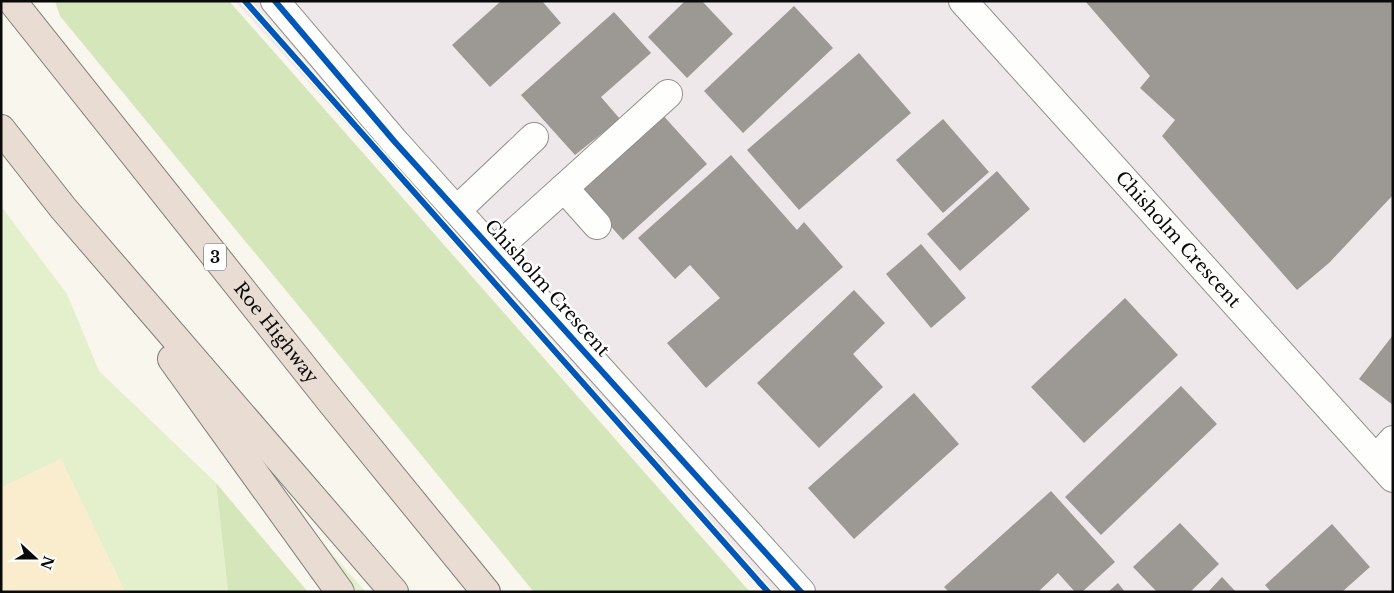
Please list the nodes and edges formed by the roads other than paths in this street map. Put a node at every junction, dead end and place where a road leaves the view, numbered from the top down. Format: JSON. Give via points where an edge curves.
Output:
{"nodes":[{"id":1,"x":276,"y":1,"type":"edge"},
{"id":2,"x":963,"y":1,"type":"edge"},
{"id":3,"x":20,"y":6,"type":"edge"},
{"id":4,"x":668,"y":94,"type":"dead end"},
{"id":5,"x":1,"y":129,"type":"edge"},
{"id":6,"x":534,"y":138,"type":"dead end"},
{"id":7,"x":564,"y":188,"type":"junction"},
{"id":8,"x":63,"y":208,"type":"junction"},
{"id":9,"x":457,"y":210,"type":"junction"},
{"id":10,"x":597,"y":224,"type":"dead end"},
{"id":11,"x":494,"y":251,"type":"junction"},
{"id":12,"x":1387,"y":459,"type":"edge"},
{"id":13,"x":340,"y":592,"type":"edge"},
{"id":14,"x":394,"y":592,"type":"edge"},
{"id":15,"x":486,"y":592,"type":"edge"},
{"id":16,"x":801,"y":592,"type":"edge"}],
"edges":[{"from":1,"to":9,"type":"street","name":"Chisholm Crescent"},
{"from":2,"to":12,"type":"street","name":"Chisholm Crescent"},
{"from":3,"to":15,"type":"highway","name":"Roe Highway","number":"3"},
{"from":4,"to":7,"type":"street"},
{"from":5,"to":8,"type":"highway"},
{"from":6,"to":9,"type":"street"},
{"from":7,"to":10,"type":"street"},
{"from":7,"to":11,"type":"street"},
{"from":8,"to":13,"type":"highway"},
{"from":8,"to":14,"type":"highway"},
{"from":9,"to":11,"type":"street","name":"Chisholm Crescent"},
{"from":11,"to":16,"type":"street","name":"Chisholm Crescent"}]}
